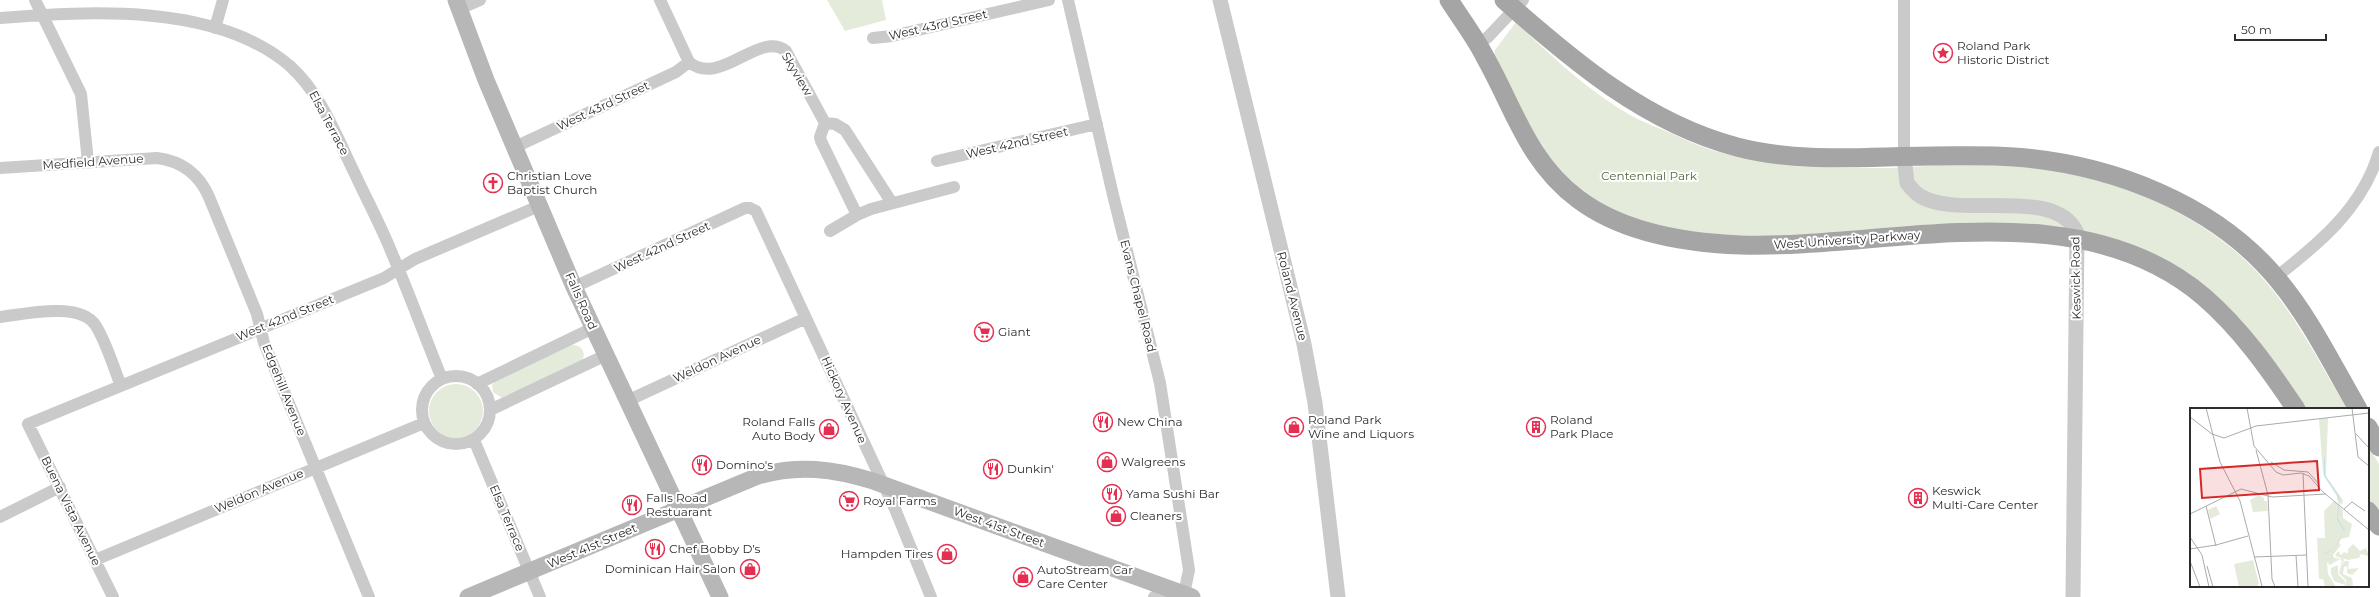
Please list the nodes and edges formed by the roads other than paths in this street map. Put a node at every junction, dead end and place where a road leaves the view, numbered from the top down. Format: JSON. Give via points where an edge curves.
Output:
{"nodes":[{"id":1,"x":35,"y":0,"type":"edge"},
{"id":2,"x":223,"y":0,"type":"edge"},
{"id":3,"x":480,"y":0,"type":"edge"},
{"id":4,"x":660,"y":0,"type":"edge"},
{"id":5,"x":1049,"y":0,"type":"edge"},
{"id":6,"x":1068,"y":0,"type":"edge"},
{"id":7,"x":1220,"y":0,"type":"edge"},
{"id":8,"x":1449,"y":0,"type":"edge"},
{"id":9,"x":1904,"y":0,"type":"edge"},
{"id":10,"x":1514,"y":3,"type":"edge"},
{"id":11,"x":458,"y":5,"type":"edge"},
{"id":12,"x":42,"y":15,"type":"junction"},
{"id":13,"x":0,"y":18,"type":"edge"},
{"id":14,"x":215,"y":28,"type":"junction"},
{"id":15,"x":873,"y":38,"type":"dead end"},
{"id":16,"x":1478,"y":44,"type":"junction"},
{"id":17,"x":689,"y":62,"type":"junction"},
{"id":18,"x":825,"y":123,"type":"junction"},
{"id":19,"x":1097,"y":124,"type":"junction"},
{"id":20,"x":515,"y":147,"type":"junction"},
{"id":21,"x":2379,"y":152,"type":"edge"},
{"id":22,"x":1904,"y":156,"type":"junction"},
{"id":23,"x":937,"y":161,"type":"dead end"},
{"id":24,"x":88,"y":162,"type":"junction"},
{"id":25,"x":184,"y":166,"type":"joint"},
{"id":26,"x":0,"y":168,"type":"edge"},
{"id":27,"x":954,"y":187,"type":"dead end"},
{"id":28,"x":892,"y":203,"type":"junction"},
{"id":29,"x":539,"y":206,"type":"junction"},
{"id":30,"x":750,"y":208,"type":"joint"},
{"id":31,"x":856,"y":215,"type":"junction"},
{"id":32,"x":830,"y":231,"type":"dead end"},
{"id":33,"x":2078,"y":239,"type":"junction"},
{"id":34,"x":398,"y":269,"type":"junction"},
{"id":35,"x":2276,"y":277,"type":"junction"},
{"id":36,"x":574,"y":287,"type":"junction"},
{"id":37,"x":0,"y":316,"type":"edge"},
{"id":38,"x":806,"y":318,"type":"junction"},
{"id":39,"x":261,"y":328,"type":"junction"},
{"id":40,"x":593,"y":328,"type":"junction"},
{"id":41,"x":606,"y":355,"type":"junction"},
{"id":42,"x":442,"y":379,"type":"junction"},
{"id":43,"x":477,"y":384,"type":"junction"},
{"id":44,"x":121,"y":386,"type":"junction"},
{"id":45,"x":627,"y":401,"type":"junction"},
{"id":46,"x":2295,"y":408,"type":"edge"},
{"id":47,"x":2357,"y":408,"type":"edge"},
{"id":48,"x":490,"y":410,"type":"junction"},
{"id":49,"x":424,"y":423,"type":"junction"},
{"id":50,"x":28,"y":424,"type":"joint"},
{"id":51,"x":2369,"y":429,"type":"edge"},
{"id":52,"x":474,"y":440,"type":"junction"},
{"id":53,"x":2379,"y":447,"type":"edge"},
{"id":54,"x":316,"y":468,"type":"junction"},
{"id":55,"x":882,"y":485,"type":"junction"},
{"id":56,"x":60,"y":488,"type":"junction"},
{"id":57,"x":678,"y":509,"type":"junction"},
{"id":58,"x":2369,"y":513,"type":"edge"},
{"id":59,"x":0,"y":517,"type":"edge"},
{"id":60,"x":2379,"y":526,"type":"edge"},
{"id":61,"x":95,"y":560,"type":"junction"},
{"id":62,"x":529,"y":572,"type":"junction"},
{"id":63,"x":1182,"y":594,"type":"edge"},
{"id":64,"x":113,"y":597,"type":"edge"},
{"id":65,"x":370,"y":597,"type":"edge"},
{"id":66,"x":468,"y":597,"type":"edge"},
{"id":67,"x":540,"y":597,"type":"edge"},
{"id":68,"x":720,"y":597,"type":"edge"},
{"id":69,"x":931,"y":597,"type":"edge"},
{"id":70,"x":1154,"y":597,"type":"edge"},
{"id":71,"x":1338,"y":597,"type":"edge"},
{"id":72,"x":2073,"y":597,"type":"edge"}],
"edges":[{"from":1,"to":12,"type":"street"},
{"from":2,"to":14,"type":"street"},
{"from":3,"to":11,"type":"street"},
{"from":4,"to":17,"type":"street"},
{"from":5,"to":15,"type":"street","name":"West 43rd Street","via":[[892,36]]},
{"from":6,"to":19,"type":"street","name":"Evans Chapel Road"},
{"from":7,"to":71,"type":"street","name":"Roland Avenue","via":[[1305,350],[1315,403]]},
{"from":8,"to":16,"type":"main road","name":"West University Parkway"},
{"from":9,"to":22,"type":"street","name":"Keswick Road"},
{"from":10,"to":16,"type":"street","via":[[1488,37]]},
{"from":10,"to":22,"type":"main road","via":[[1588,71],[1612,88],[1644,107],[1714,140],[1759,152],[1811,158]]},
{"from":11,"to":20,"type":"main road","name":"Falls Road"},
{"from":12,"to":13,"type":"street","name":"Elsa Terrace"},
{"from":12,"to":14,"type":"street","name":"Elsa Terrace","via":[[138,14]]},
{"from":12,"to":24,"type":"street","via":[[81,94]]},
{"from":14,"to":34,"type":"street","name":"Elsa Terrace","via":[[272,53],[293,69],[312,91],[333,128]]},
{"from":16,"to":33,"type":"main road","name":"West University Parkway","via":[[1525,139],[1556,179],[1591,208],[1646,231],[1696,242],[1746,245],[1817,244],[1989,232]]},
{"from":17,"to":18,"type":"street","name":"Skyview","via":[[703,69],[712,68],[765,47],[782,48]]},
{"from":17,"to":20,"type":"street","name":"West 43rd Street","via":[[676,72]]},
{"from":18,"to":28,"type":"street","via":[[835,124],[845,130]]},
{"from":18,"to":31,"type":"street","via":[[821,141]]},
{"from":19,"to":23,"type":"street","name":"West 42nd Street"},
{"from":19,"to":63,"type":"street","name":"Evans Chapel Road","via":[[1167,416],[1189,570]]},
{"from":20,"to":29,"type":"main road","name":"Falls Road"},
{"from":21,"to":35,"type":"street","via":[[2366,185],[2350,210],[2310,249]]},
{"from":22,"to":33,"type":"street","name":"Keswick Road","via":[[1907,183],[1920,196],[1945,204],[2018,207],[2057,213],[2070,221]]},
{"from":22,"to":35,"type":"main road","via":[[2016,157],[2099,171],[2156,192],[2204,217],[2250,251]]},
{"from":24,"to":25,"type":"street","name":"Medfield Avenue","via":[[157,158]]},
{"from":24,"to":26,"type":"street","name":"Medfield Avenue"},
{"from":25,"to":39,"type":"street","name":"Edgehill Avenue","via":[[205,188]]},
{"from":27,"to":28,"type":"street"},
{"from":28,"to":31,"type":"street"},
{"from":29,"to":34,"type":"street","name":"West 42nd Street","via":[[415,259]]},
{"from":29,"to":36,"type":"main road","name":"Falls Road"},
{"from":30,"to":36,"type":"street","name":"West 42nd Street"},
{"from":30,"to":38,"type":"street","name":"Hickory Avenue","via":[[756,211]]},
{"from":31,"to":32,"type":"street"},
{"from":33,"to":46,"type":"main road","name":"West University Parkway","via":[[2140,258],[2202,295],[2246,339]]},
{"from":33,"to":72,"type":"street","name":"Keswick Road"},
{"from":34,"to":39,"type":"street","name":"West 42nd Street","via":[[384,278]]},
{"from":34,"to":42,"type":"street","name":"Elsa Terrace"},
{"from":35,"to":47,"type":"main road","via":[[2310,327]]},
{"from":36,"to":40,"type":"main road","name":"Falls Road"},
{"from":37,"to":44,"type":"street","via":[[69,311],[84,314],[96,325]]},
{"from":38,"to":45,"type":"street","name":"Weldon Avenue"},
{"from":38,"to":55,"type":"street","name":"Hickory Avenue"},
{"from":39,"to":44,"type":"street","name":"West 42nd Street"},
{"from":39,"to":54,"type":"street","name":"Edgehill Avenue","via":[[267,350]]},
{"from":40,"to":41,"type":"main road","name":"Falls Road"},
{"from":40,"to":43,"type":"street"},
{"from":41,"to":45,"type":"main road","name":"Falls Road"},
{"from":41,"to":48,"type":"street"},
{"from":42,"to":43,"type":"street","via":[[456,376]]},
{"from":42,"to":49,"type":"street","via":[[430,388],[423,401]]},
{"from":43,"to":48,"type":"street","via":[[487,396]]},
{"from":44,"to":50,"type":"street","name":"West 42nd Street"},
{"from":45,"to":57,"type":"main road","name":"Falls Road"},
{"from":48,"to":52,"type":"street","via":[[486,427]]},
{"from":49,"to":52,"type":"street","via":[[432,435],[445,443],[460,444]]},
{"from":49,"to":54,"type":"street","name":"Weldon Avenue"},
{"from":50,"to":56,"type":"street","name":"Buena Vista Avenue"},
{"from":51,"to":53,"type":"main road"},
{"from":52,"to":62,"type":"street","name":"Elsa Terrace"},
{"from":54,"to":61,"type":"street","name":"Weldon Avenue"},
{"from":54,"to":65,"type":"street","name":"Edgehill Avenue"},
{"from":55,"to":57,"type":"main road","name":"West 41st Street","via":[[836,471],[798,468],[758,476]]},
{"from":55,"to":63,"type":"main road","name":"West 41st Street"},
{"from":55,"to":69,"type":"street","name":"Hickory Avenue"},
{"from":56,"to":59,"type":"street"},
{"from":56,"to":61,"type":"street","name":"Buena Vista Avenue"},
{"from":57,"to":62,"type":"main road","name":"West 41st Street"},
{"from":57,"to":68,"type":"main road","name":"Falls Road"},
{"from":58,"to":60,"type":"main road"},
{"from":61,"to":64,"type":"street","name":"Buena Vista Avenue"},
{"from":62,"to":66,"type":"main road","name":"West 41st Street"},
{"from":62,"to":67,"type":"street","name":"Elsa Terrace"},
{"from":63,"to":70,"type":"street"}]}
